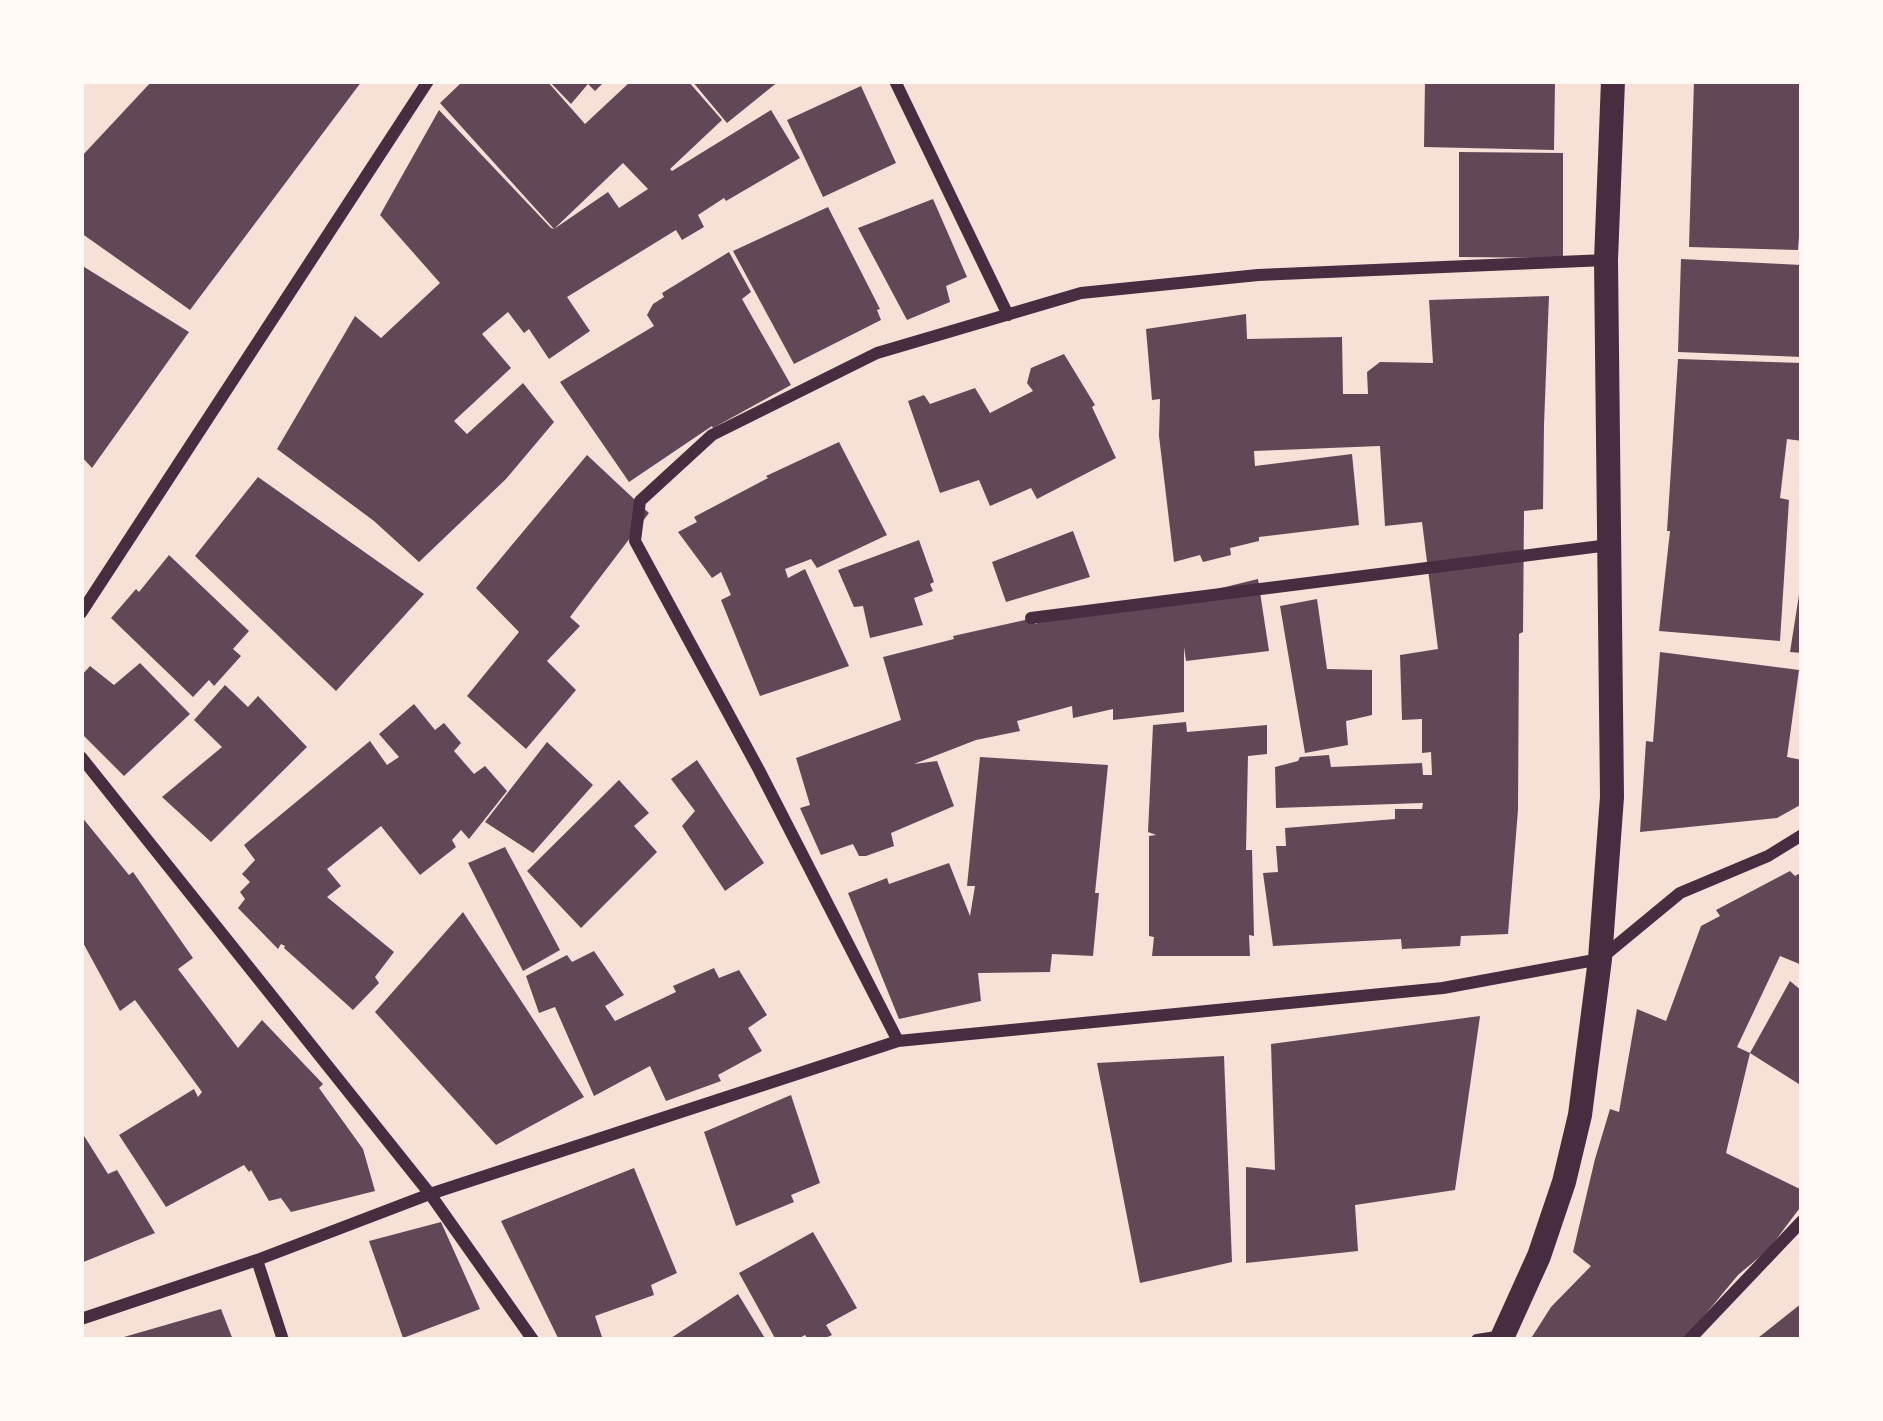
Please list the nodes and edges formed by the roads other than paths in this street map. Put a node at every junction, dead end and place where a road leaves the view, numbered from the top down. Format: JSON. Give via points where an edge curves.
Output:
{"nodes":[{"id":1,"x":428,"y":81,"type":"edge"},
{"id":2,"x":895,"y":81,"type":"edge"},
{"id":3,"x":1612,"y":81,"type":"edge"},
{"id":4,"x":1606,"y":260,"type":"junction"},
{"id":5,"x":1008,"y":315,"type":"junction"},
{"id":6,"x":1610,"y":545,"type":"junction"},
{"id":7,"x":81,"y":613,"type":"edge"},
{"id":8,"x":1031,"y":619,"type":"dead end"},
{"id":9,"x":81,"y":757,"type":"edge"},
{"id":10,"x":1802,"y":836,"type":"edge"},
{"id":11,"x":1600,"y":959,"type":"junction"},
{"id":12,"x":898,"y":1041,"type":"junction"},
{"id":13,"x":430,"y":1194,"type":"junction"},
{"id":14,"x":1802,"y":1221,"type":"edge"},
{"id":15,"x":257,"y":1259,"type":"junction"},
{"id":16,"x":81,"y":1319,"type":"edge"},
{"id":17,"x":1494,"y":1339,"type":"edge"},
{"id":18,"x":283,"y":1340,"type":"edge"},
{"id":19,"x":533,"y":1340,"type":"edge"},
{"id":20,"x":1689,"y":1340,"type":"edge"}],
"edges":[{"from":1,"to":7,"type":"street"},
{"from":2,"to":5,"type":"street"},
{"from":3,"to":4,"type":"main road"},
{"from":4,"to":5,"type":"street","via":[[1258,275],[1081,293]]},
{"from":4,"to":6,"type":"main road"},
{"from":5,"to":12,"type":"street","via":[[878,353],[712,435],[640,501],[635,542]]},
{"from":6,"to":8,"type":"street"},
{"from":6,"to":11,"type":"main road","via":[[1612,797]]},
{"from":9,"to":13,"type":"street"},
{"from":10,"to":11,"type":"street","via":[[1680,893]]},
{"from":11,"to":12,"type":"street","via":[[1443,988]]},
{"from":11,"to":17,"type":"main road","via":[[1564,1181],[1539,1256]]},
{"from":12,"to":13,"type":"street"},
{"from":13,"to":15,"type":"street"},
{"from":13,"to":19,"type":"street"},
{"from":14,"to":20,"type":"street"},
{"from":15,"to":16,"type":"street"},
{"from":15,"to":18,"type":"street"}]}
